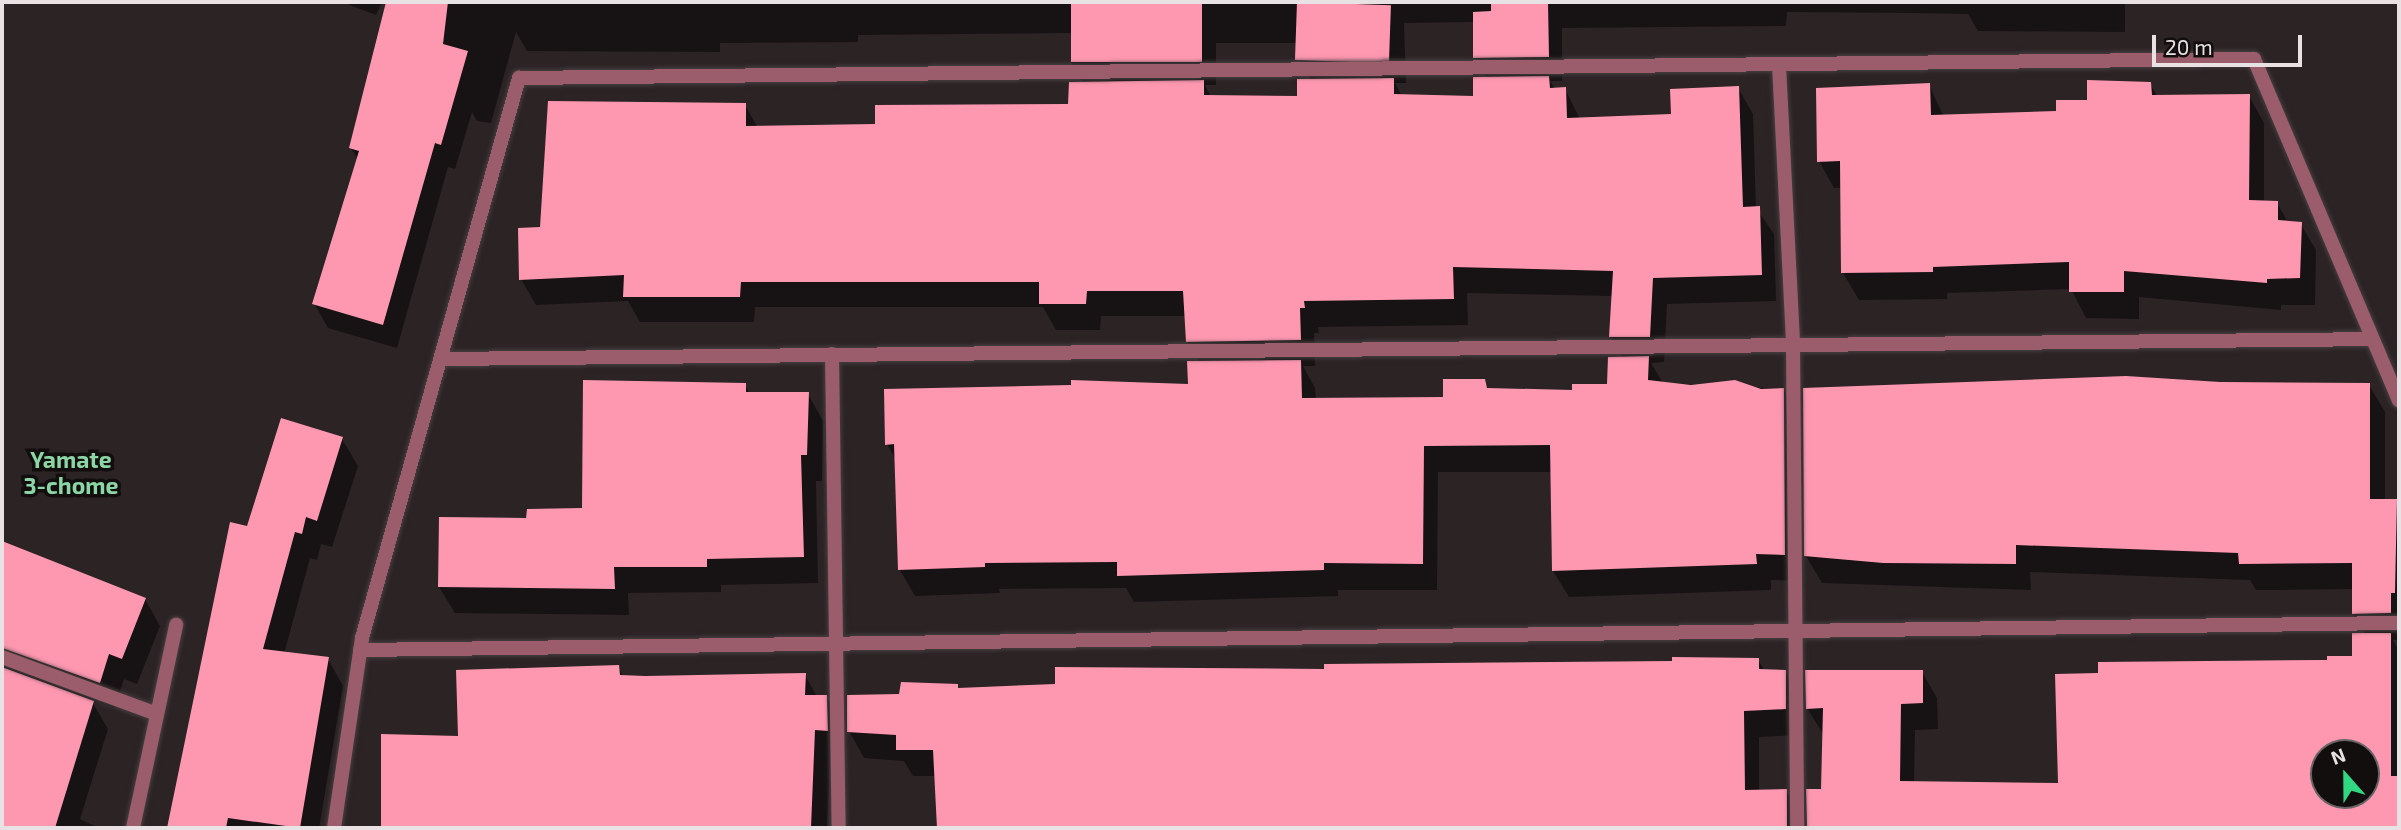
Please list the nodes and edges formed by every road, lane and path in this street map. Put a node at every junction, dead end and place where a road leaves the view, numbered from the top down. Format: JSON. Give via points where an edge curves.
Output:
{"nodes":[{"id":1,"x":1779,"y":65,"type":"junction"},
{"id":2,"x":2372,"y":340,"type":"junction"},
{"id":3,"x":1793,"y":346,"type":"junction"},
{"id":4,"x":832,"y":354,"type":"junction"},
{"id":5,"x":441,"y":359,"type":"junction"},
{"id":6,"x":2399,"y":400,"type":"edge"},
{"id":7,"x":2399,"y":623,"type":"edge"},
{"id":8,"x":176,"y":625,"type":"dead end"},
{"id":9,"x":1796,"y":630,"type":"junction"},
{"id":10,"x":835,"y":642,"type":"junction"},
{"id":11,"x":360,"y":650,"type":"junction"},
{"id":12,"x":2,"y":657,"type":"edge"},
{"id":13,"x":154,"y":713,"type":"junction"},
{"id":14,"x":133,"y":828,"type":"edge"},
{"id":15,"x":334,"y":828,"type":"edge"},
{"id":16,"x":839,"y":828,"type":"edge"},
{"id":17,"x":1797,"y":828,"type":"edge"}],
"edges":[{"from":1,"to":2,"type":"street","via":[[2254,59]]},
{"from":1,"to":3,"type":"street"},
{"from":1,"to":5,"type":"street","via":[[519,78]]},
{"from":2,"to":3,"type":"street"},
{"from":2,"to":6,"type":"street"},
{"from":3,"to":4,"type":"street"},
{"from":3,"to":9,"type":"street"},
{"from":4,"to":5,"type":"street"},
{"from":4,"to":10,"type":"street"},
{"from":5,"to":11,"type":"street"},
{"from":7,"to":9,"type":"street"},
{"from":8,"to":13,"type":"street"},
{"from":9,"to":10,"type":"street"},
{"from":9,"to":17,"type":"street"},
{"from":10,"to":11,"type":"street"},
{"from":10,"to":16,"type":"street"},
{"from":11,"to":15,"type":"street"},
{"from":12,"to":13,"type":"street"},
{"from":13,"to":14,"type":"street"}]}
